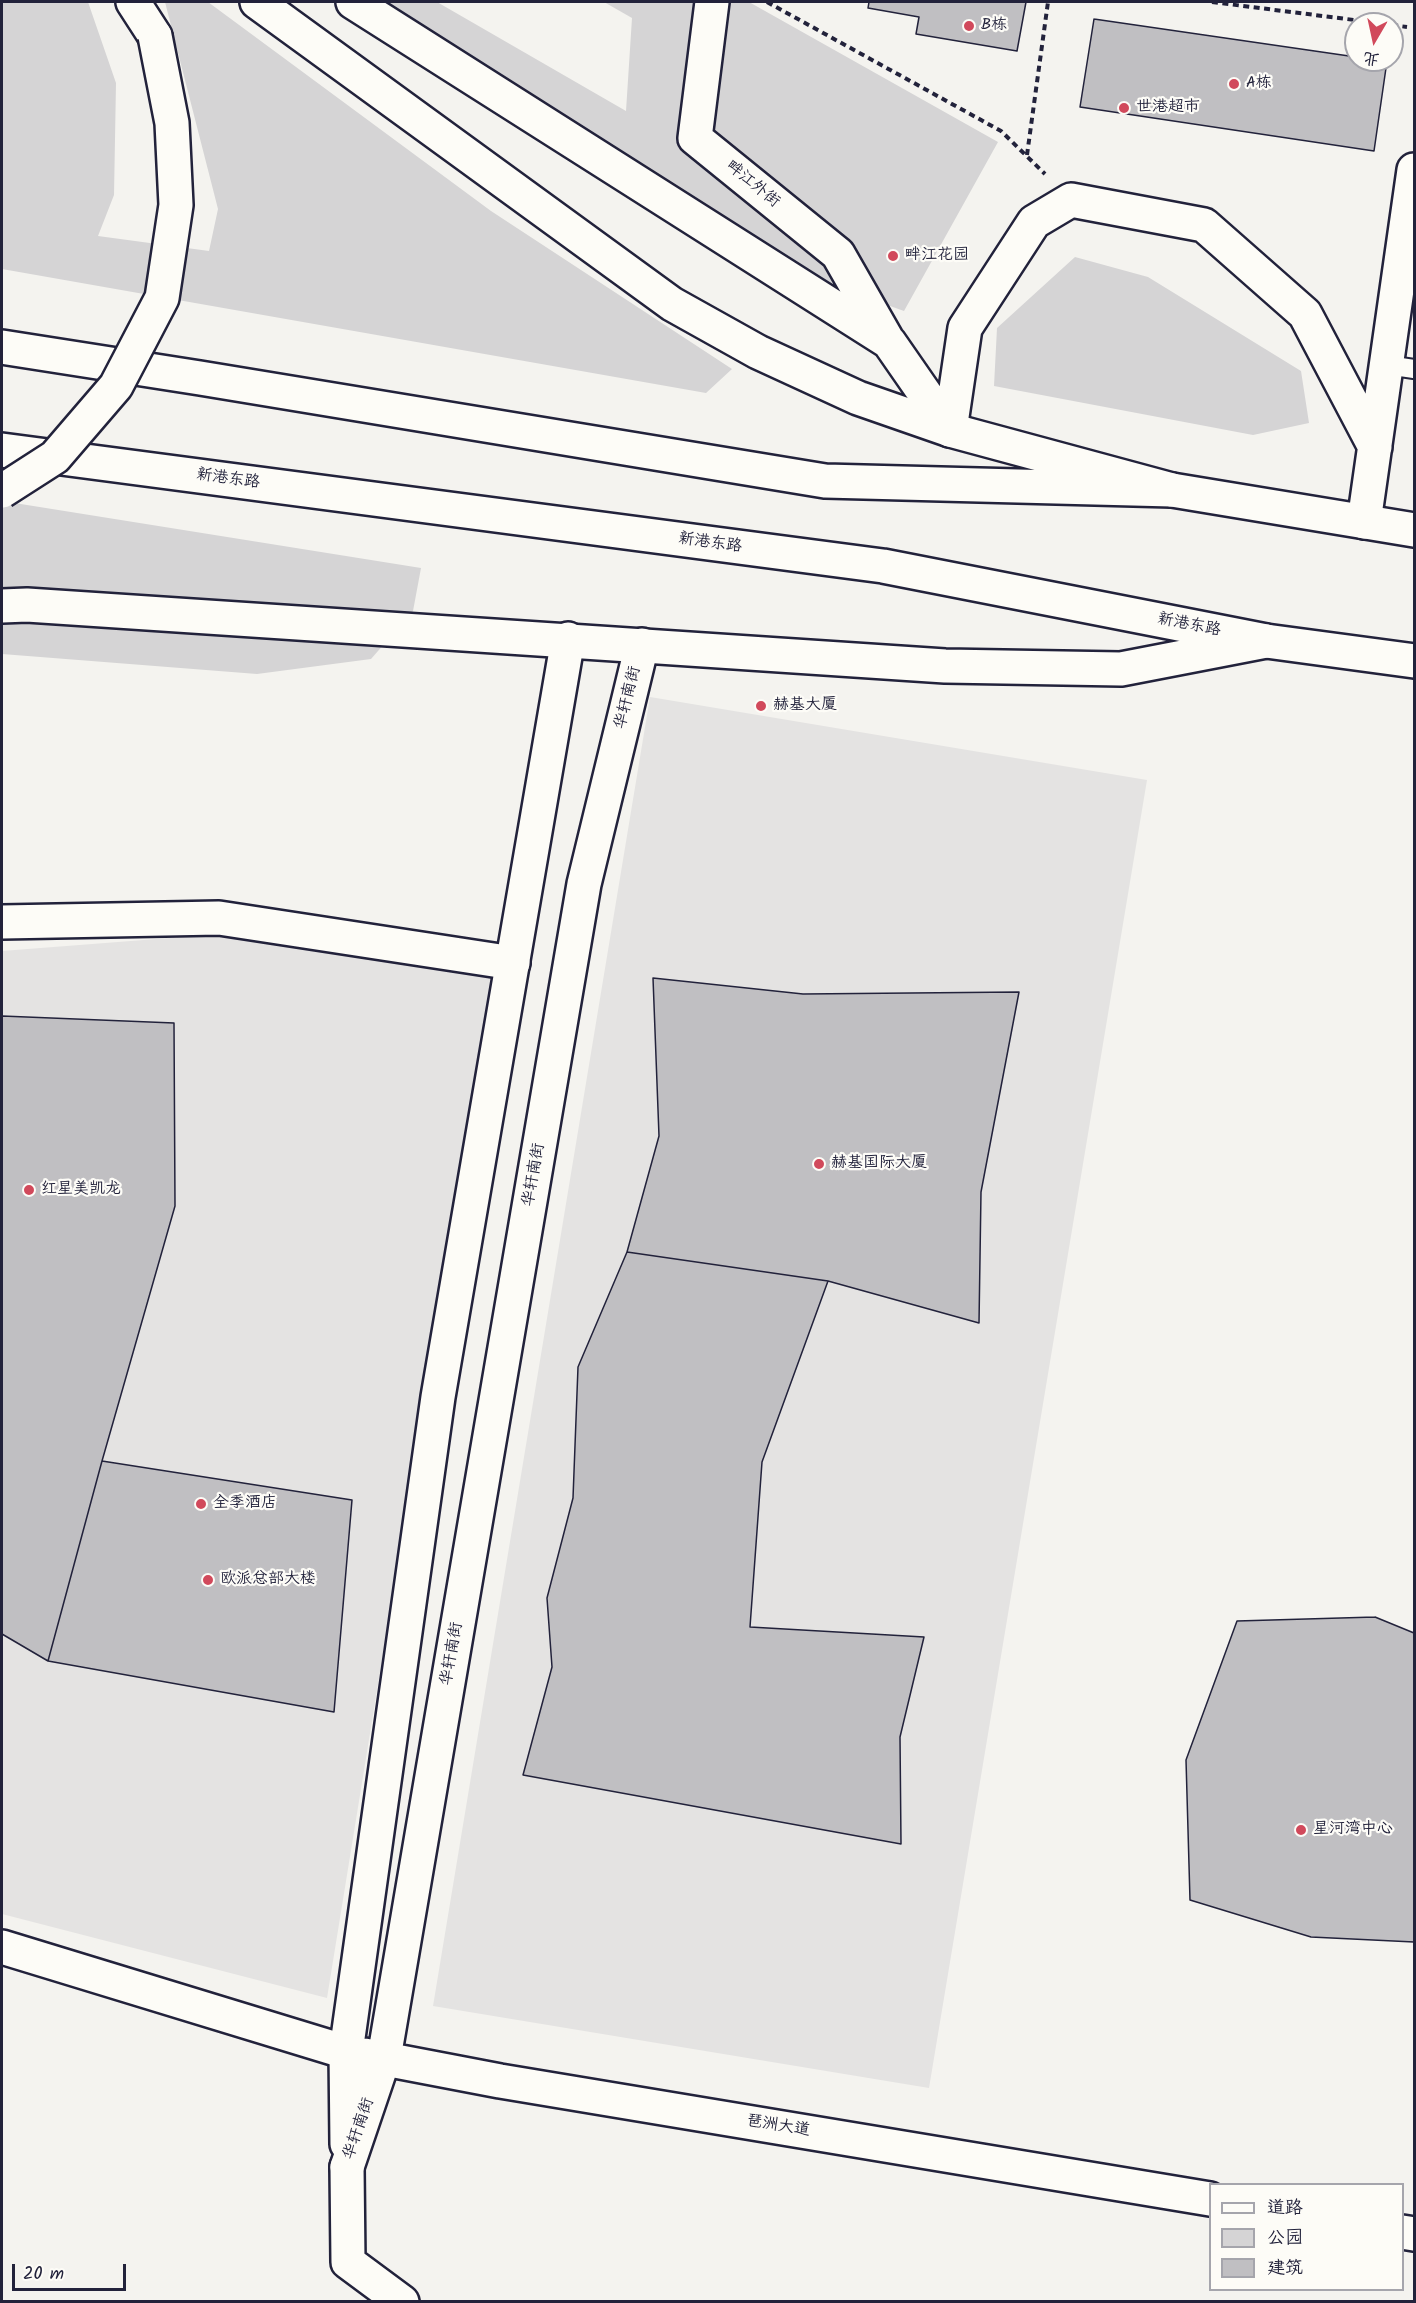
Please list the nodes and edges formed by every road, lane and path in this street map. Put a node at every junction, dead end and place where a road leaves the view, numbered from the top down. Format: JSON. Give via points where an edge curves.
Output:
{"nodes":[{"id":1,"x":133,"y":2,"type":"edge"},
{"id":2,"x":257,"y":2,"type":"edge"},
{"id":3,"x":353,"y":2,"type":"edge"},
{"id":4,"x":712,"y":2,"type":"edge"},
{"id":5,"x":767,"y":2,"type":"edge"},
{"id":6,"x":1048,"y":2,"type":"edge"},
{"id":7,"x":1212,"y":2,"type":"edge"},
{"id":8,"x":1344,"y":19,"type":"edge"},
{"id":9,"x":1404,"y":27,"type":"edge"},
{"id":10,"x":1407,"y":27,"type":"dead end"},
{"id":11,"x":1026,"y":156,"type":"junction"},
{"id":12,"x":1414,"y":170,"type":"edge"},
{"id":13,"x":1071,"y":201,"type":"junction"},
{"id":14,"x":889,"y":342,"type":"junction"},
{"id":15,"x":2,"y":347,"type":"edge"},
{"id":16,"x":1401,"y":367,"type":"edge"},
{"id":17,"x":950,"y":430,"type":"junction"},
{"id":18,"x":1375,"y":447,"type":"junction"},
{"id":19,"x":2,"y":450,"type":"edge"},
{"id":20,"x":1172,"y":490,"type":"junction"},
{"id":21,"x":2,"y":491,"type":"edge"},
{"id":22,"x":1364,"y":522,"type":"junction"},
{"id":23,"x":1414,"y":530,"type":"edge"},
{"id":24,"x":2,"y":606,"type":"edge"},
{"id":25,"x":568,"y":639,"type":"junction"},
{"id":26,"x":1266,"y":640,"type":"junction"},
{"id":27,"x":642,"y":645,"type":"junction"},
{"id":28,"x":1414,"y":661,"type":"edge"},
{"id":29,"x":2,"y":921,"type":"edge"},
{"id":30,"x":513,"y":963,"type":"junction"},
{"id":31,"x":2,"y":1947,"type":"edge"},
{"id":32,"x":346,"y":2052,"type":"junction"},
{"id":33,"x":384,"y":2058,"type":"junction"},
{"id":34,"x":347,"y":2167,"type":"junction"},
{"id":35,"x":1209,"y":2199,"type":"edge"},
{"id":36,"x":402,"y":2301,"type":"edge"}],
"edges":[{"from":1,"to":21,"type":"main road","bridge":true,"via":[[155,36],[172,123],[177,205],[162,298],[117,386],[55,457]]},
{"from":2,"to":17,"type":"main road","via":[[672,304],[758,352],[858,398]]},
{"from":3,"to":14,"type":"main road"},
{"from":4,"to":14,"type":"main road","name":"畔江外街","via":[[695,138],[838,254]]},
{"from":5,"to":11,"type":"path","via":[[1001,131]]},
{"from":6,"to":11,"type":"path"},
{"from":7,"to":8,"type":"path"},
{"from":9,"to":10,"type":"path"},
{"from":11,"to":13,"type":"path"},
{"from":12,"to":16,"type":"main road"},
{"from":13,"to":17,"type":"main road","via":[[1034,222],[965,328]]},
{"from":13,"to":18,"type":"main road","via":[[1204,225],[1305,314]]},
{"from":14,"to":17,"type":"main road"},
{"from":15,"to":20,"type":"main road","via":[[825,481]]},
{"from":16,"to":18,"type":"main road"},
{"from":17,"to":20,"type":"main road"},
{"from":18,"to":22,"type":"main road"},
{"from":19,"to":26,"type":"main road","name":"新港东路","via":[[883,566]]},
{"from":20,"to":22,"type":"main road"},
{"from":22,"to":23,"type":"main road"},
{"from":24,"to":25,"type":"main road"},
{"from":25,"to":27,"type":"main road"},
{"from":25,"to":30,"type":"main road","name":"华轩南街"},
{"from":26,"to":27,"type":"main road","via":[[1121,669],[945,666]]},
{"from":26,"to":28,"type":"main road","name":"新港东路"},
{"from":27,"to":33,"type":"main road","name":"华轩南街","via":[[584,884]]},
{"from":29,"to":30,"type":"main road","via":[[219,918]]},
{"from":30,"to":32,"type":"main road","name":"华轩南街","via":[[438,1397]]},
{"from":31,"to":32,"type":"main road","name":"琶洲大道"},
{"from":32,"to":33,"type":"main road","name":"琶洲大道"},
{"from":32,"to":34,"type":"main road","name":"华轩南街"},
{"from":33,"to":34,"type":"main road","name":"华轩南街"},
{"from":33,"to":35,"type":"main road","name":"琶洲大道","via":[[500,2081]]},
{"from":34,"to":36,"type":"main road","via":[[348,2262]]}]}
